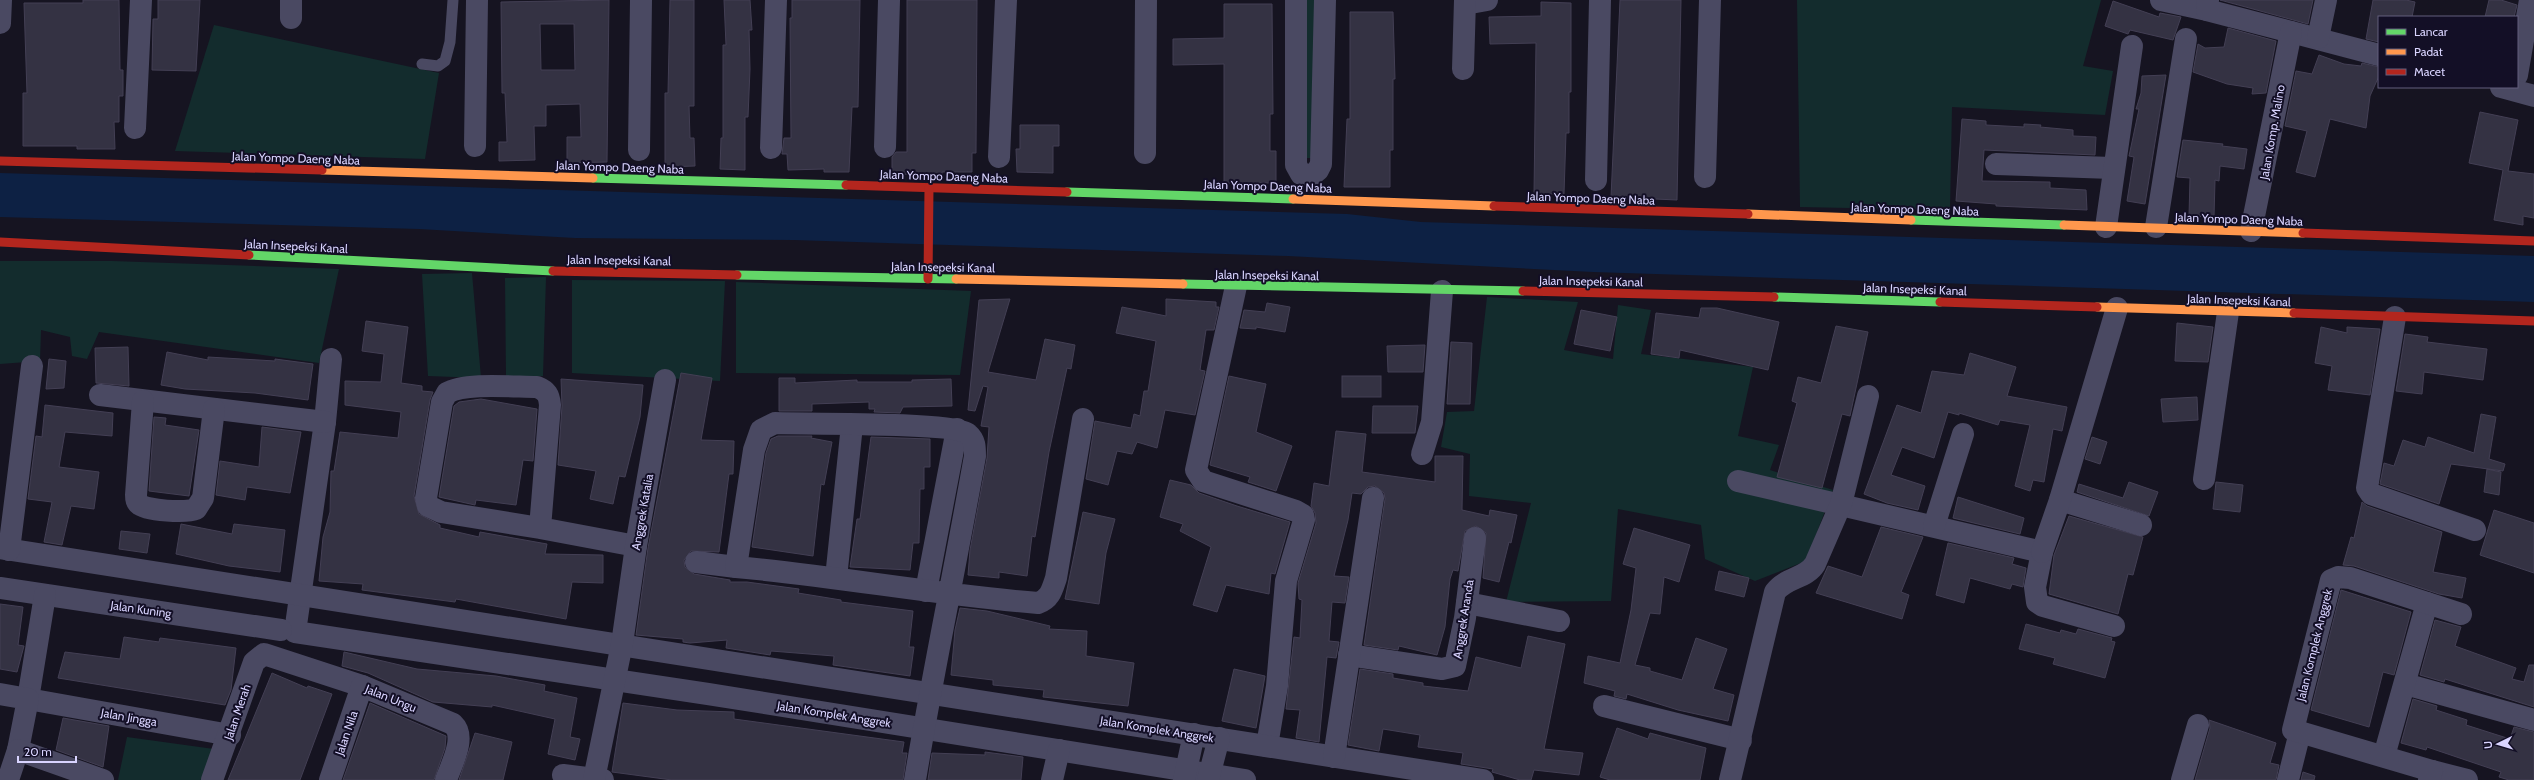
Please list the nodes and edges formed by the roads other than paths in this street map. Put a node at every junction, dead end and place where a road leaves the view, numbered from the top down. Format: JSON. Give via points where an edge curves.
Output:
{"nodes":[{"id":1,"x":1,"y":0,"type":"edge"},
{"id":2,"x":141,"y":0,"type":"edge"},
{"id":3,"x":453,"y":0,"type":"edge"},
{"id":4,"x":477,"y":0,"type":"edge"},
{"id":5,"x":641,"y":0,"type":"edge"},
{"id":6,"x":776,"y":0,"type":"edge"},
{"id":7,"x":889,"y":0,"type":"edge"},
{"id":8,"x":1006,"y":0,"type":"edge"},
{"id":9,"x":1146,"y":0,"type":"edge"},
{"id":10,"x":1296,"y":0,"type":"edge"},
{"id":11,"x":1325,"y":0,"type":"edge"},
{"id":12,"x":1487,"y":0,"type":"edge"},
{"id":13,"x":1600,"y":0,"type":"edge"},
{"id":14,"x":1710,"y":0,"type":"edge"},
{"id":15,"x":2161,"y":0,"type":"edge"},
{"id":16,"x":2326,"y":0,"type":"edge"},
{"id":17,"x":2530,"y":0,"type":"edge"},
{"id":18,"x":1465,"y":2,"type":"edge"},
{"id":19,"x":2207,"y":5,"type":"edge"},
{"id":20,"x":0,"y":23,"type":"edge"},
{"id":21,"x":2291,"y":32,"type":"junction"},
{"id":22,"x":2318,"y":38,"type":"junction"},
{"id":23,"x":2186,"y":39,"type":"dead end"},
{"id":24,"x":2132,"y":46,"type":"dead end"},
{"id":25,"x":2378,"y":55,"type":"edge"},
{"id":26,"x":422,"y":64,"type":"dead end"},
{"id":27,"x":1463,"y":69,"type":"dead end"},
{"id":28,"x":2518,"y":75,"type":"edge"},
{"id":29,"x":135,"y":128,"type":"dead end"},
{"id":30,"x":475,"y":146,"type":"dead end"},
{"id":31,"x":885,"y":147,"type":"dead end"},
{"id":32,"x":771,"y":148,"type":"dead end"},
{"id":33,"x":639,"y":150,"type":"dead end"},
{"id":34,"x":1145,"y":153,"type":"dead end"},
{"id":35,"x":999,"y":157,"type":"dead end"},
{"id":36,"x":0,"y":161,"type":"edge"},
{"id":37,"x":1996,"y":164,"type":"dead end"},
{"id":38,"x":2112,"y":168,"type":"junction"},
{"id":39,"x":1705,"y":177,"type":"dead end"},
{"id":40,"x":1596,"y":180,"type":"dead end"},
{"id":41,"x":929,"y":188,"type":"junction"},
{"id":42,"x":2106,"y":227,"type":"junction"},
{"id":43,"x":2156,"y":227,"type":"junction"},
{"id":44,"x":2251,"y":231,"type":"junction"},
{"id":45,"x":2534,"y":241,"type":"edge"},
{"id":46,"x":0,"y":242,"type":"edge"},
{"id":47,"x":928,"y":279,"type":"junction"},
{"id":48,"x":1236,"y":286,"type":"junction"},
{"id":49,"x":1442,"y":291,"type":"junction"},
{"id":50,"x":2117,"y":308,"type":"junction"},
{"id":51,"x":2228,"y":312,"type":"junction"},
{"id":52,"x":2395,"y":317,"type":"junction"},
{"id":53,"x":2534,"y":321,"type":"edge"},
{"id":54,"x":331,"y":358,"type":"dead end"},
{"id":55,"x":32,"y":366,"type":"dead end"},
{"id":56,"x":665,"y":380,"type":"dead end"},
{"id":57,"x":100,"y":395,"type":"dead end"},
{"id":58,"x":1868,"y":396,"type":"dead end"},
{"id":59,"x":143,"y":401,"type":"junction"},
{"id":60,"x":214,"y":409,"type":"junction"},
{"id":61,"x":1084,"y":419,"type":"dead end"},
{"id":62,"x":325,"y":422,"type":"junction"},
{"id":63,"x":852,"y":425,"type":"junction"},
{"id":64,"x":957,"y":428,"type":"junction"},
{"id":65,"x":1963,"y":434,"type":"dead end"},
{"id":66,"x":1422,"y":454,"type":"dead end"},
{"id":67,"x":2204,"y":479,"type":"dead end"},
{"id":68,"x":1738,"y":481,"type":"dead end"},
{"id":69,"x":1373,"y":498,"type":"dead end"},
{"id":70,"x":2060,"y":500,"type":"junction"},
{"id":71,"x":1841,"y":504,"type":"junction"},
{"id":72,"x":2141,"y":524,"type":"dead end"},
{"id":73,"x":1934,"y":526,"type":"junction"},
{"id":74,"x":540,"y":528,"type":"junction"},
{"id":75,"x":2475,"y":530,"type":"dead end"},
{"id":76,"x":1475,"y":538,"type":"dead end"},
{"id":77,"x":636,"y":546,"type":"junction"},
{"id":78,"x":5,"y":549,"type":"edge"},
{"id":79,"x":2042,"y":552,"type":"junction"},
{"id":80,"x":696,"y":562,"type":"dead end"},
{"id":81,"x":736,"y":567,"type":"junction"},
{"id":82,"x":836,"y":578,"type":"junction"},
{"id":83,"x":0,"y":588,"type":"edge"},
{"id":84,"x":926,"y":591,"type":"junction"},
{"id":85,"x":45,"y":595,"type":"junction"},
{"id":86,"x":951,"y":595,"type":"junction"},
{"id":87,"x":300,"y":596,"type":"junction"},
{"id":88,"x":1467,"y":603,"type":"junction"},
{"id":89,"x":2427,"y":604,"type":"junction"},
{"id":90,"x":2461,"y":614,"type":"dead end"},
{"id":91,"x":1559,"y":621,"type":"dead end"},
{"id":92,"x":2114,"y":626,"type":"dead end"},
{"id":93,"x":288,"y":631,"type":"junction"},
{"id":94,"x":622,"y":644,"type":"junction"},
{"id":95,"x":269,"y":655,"type":"joint"},
{"id":96,"x":1349,"y":655,"type":"junction"},
{"id":97,"x":615,"y":680,"type":"junction"},
{"id":98,"x":2405,"y":684,"type":"junction"},
{"id":99,"x":362,"y":686,"type":"junction"},
{"id":100,"x":0,"y":694,"type":"edge"},
{"id":101,"x":929,"y":694,"type":"junction"},
{"id":102,"x":28,"y":699,"type":"junction"},
{"id":103,"x":1604,"y":706,"type":"dead end"},
{"id":104,"x":2534,"y":720,"type":"edge"},
{"id":105,"x":2198,"y":725,"type":"dead end"},
{"id":106,"x":924,"y":728,"type":"junction"},
{"id":107,"x":2300,"y":732,"type":"junction"},
{"id":108,"x":1194,"y":734,"type":"junction"},
{"id":109,"x":230,"y":735,"type":"junction"},
{"id":110,"x":1219,"y":738,"type":"junction"},
{"id":111,"x":1741,"y":740,"type":"junction"},
{"id":112,"x":1267,"y":746,"type":"junction"},
{"id":113,"x":18,"y":750,"type":"junction"},
{"id":114,"x":1059,"y":750,"type":"junction"},
{"id":115,"x":2384,"y":756,"type":"junction"},
{"id":116,"x":1334,"y":757,"type":"junction"},
{"id":117,"x":563,"y":775,"type":"dead end"},
{"id":118,"x":2431,"y":775,"type":"edge"},
{"id":119,"x":1185,"y":776,"type":"edge"},
{"id":120,"x":1208,"y":778,"type":"edge"},
{"id":121,"x":598,"y":779,"type":"edge"},
{"id":122,"x":8,"y":780,"type":"edge"},
{"id":123,"x":102,"y":780,"type":"edge"},
{"id":124,"x":212,"y":780,"type":"edge"},
{"id":125,"x":330,"y":780,"type":"edge"},
{"id":126,"x":446,"y":780,"type":"edge"},
{"id":127,"x":915,"y":780,"type":"edge"},
{"id":128,"x":1052,"y":780,"type":"edge"},
{"id":129,"x":1245,"y":780,"type":"edge"},
{"id":130,"x":1483,"y":780,"type":"edge"},
{"id":131,"x":1730,"y":780,"type":"edge"},
{"id":132,"x":2182,"y":780,"type":"edge"},
{"id":133,"x":2288,"y":780,"type":"edge"},
{"id":134,"x":2467,"y":780,"type":"edge"}],
"edges":[{"from":1,"to":20,"type":"street"},
{"from":2,"to":29,"type":"street"},
{"from":3,"to":26,"type":"lane","via":[[450,42],[445,61],[438,66]]},
{"from":4,"to":30,"type":"street"},
{"from":5,"to":33,"type":"street"},
{"from":6,"to":32,"type":"street"},
{"from":7,"to":31,"type":"street"},
{"from":8,"to":35,"type":"street"},
{"from":9,"to":34,"type":"street"},
{"from":10,"to":11,"type":"street","via":[[1296,165],[1301,174],[1306,175],[1318,170],[1321,164]]},
{"from":12,"to":18,"type":"street"},
{"from":13,"to":40,"type":"street"},
{"from":14,"to":39,"type":"street"},
{"from":15,"to":19,"type":"street"},
{"from":16,"to":22,"type":"street"},
{"from":17,"to":28,"type":"street"},
{"from":18,"to":27,"type":"street"},
{"from":19,"to":21,"type":"street"},
{"from":21,"to":22,"type":"street"},
{"from":21,"to":44,"type":"street","name":"Jalan Komp. Malino"},
{"from":22,"to":25,"type":"street"},
{"from":23,"to":43,"type":"street"},
{"from":24,"to":38,"type":"street"},
{"from":36,"to":41,"type":"street","name":"Jalan Yompo Daeng Naba"},
{"from":37,"to":38,"type":"street"},
{"from":38,"to":42,"type":"street"},
{"from":41,"to":42,"type":"street","name":"Jalan Yompo Daeng Naba"},
{"from":41,"to":47,"type":"street"},
{"from":42,"to":43,"type":"street","name":"Jalan Yompo Daeng Naba"},
{"from":43,"to":44,"type":"street","name":"Jalan Yompo Daeng Naba"},
{"from":44,"to":45,"type":"street","name":"Jalan Yompo Daeng Naba"},
{"from":46,"to":47,"type":"street","name":"Jalan Insepeksi Kanal","via":[[524,270]]},
{"from":47,"to":48,"type":"street","name":"Jalan Insepeksi Kanal"},
{"from":48,"to":49,"type":"street","name":"Jalan Insepeksi Kanal"},
{"from":48,"to":112,"type":"street","via":[[1196,470],[1203,480],[1303,515],[1304,520],[1286,581],[1277,686]]},
{"from":49,"to":50,"type":"street","name":"Jalan Insepeksi Kanal","via":[[1793,297]]},
{"from":49,"to":66,"type":"street","via":[[1436,390],[1432,422]]},
{"from":50,"to":51,"type":"street","name":"Jalan Insepeksi Kanal"},
{"from":50,"to":70,"type":"street"},
{"from":51,"to":52,"type":"street","name":"Jalan Insepeksi Kanal"},
{"from":51,"to":67,"type":"street"},
{"from":52,"to":53,"type":"street","name":"Jalan Insepeksi Kanal"},
{"from":52,"to":75,"type":"street","via":[[2367,488],[2371,494]]},
{"from":54,"to":62,"type":"street"},
{"from":55,"to":78,"type":"street"},
{"from":56,"to":77,"type":"street","name":"Anggrek Katalia"},
{"from":57,"to":59,"type":"street"},
{"from":58,"to":71,"type":"street"},
{"from":59,"to":60,"type":"street"},
{"from":59,"to":60,"type":"street","via":[[137,502],[143,506],[181,512],[196,509],[203,498]]},
{"from":60,"to":62,"type":"street"},
{"from":61,"to":86,"type":"street","via":[[1056,578],[1045,601]]},
{"from":62,"to":87,"type":"street"},
{"from":63,"to":64,"type":"street"},
{"from":63,"to":81,"type":"street","via":[[775,423],[761,430],[754,450]]},
{"from":63,"to":82,"type":"street"},
{"from":64,"to":84,"type":"street"},
{"from":64,"to":86,"type":"street","via":[[968,433],[973,439],[975,456]]},
{"from":65,"to":73,"type":"street"},
{"from":68,"to":71,"type":"street"},
{"from":69,"to":96,"type":"street"},
{"from":70,"to":72,"type":"street"},
{"from":70,"to":79,"type":"street"},
{"from":71,"to":73,"type":"street"},
{"from":71,"to":111,"type":"street","via":[[1811,571],[1785,582],[1775,592]]},
{"from":73,"to":79,"type":"street"},
{"from":74,"to":74,"type":"street","via":[[549,395],[537,387],[482,387],[456,389],[446,393],[442,402],[426,498],[428,506],[441,512]]},
{"from":74,"to":77,"type":"street"},
{"from":76,"to":88,"type":"street","name":"Anggrek Aranda"},
{"from":77,"to":94,"type":"street","name":"Anggrek Katalia"},
{"from":78,"to":87,"type":"street","name":"Jalan Komplek Anggrek"},
{"from":79,"to":92,"type":"street","via":[[2035,587],[2037,602],[2043,606]]},
{"from":80,"to":81,"type":"street"},
{"from":81,"to":82,"type":"street"},
{"from":82,"to":84,"type":"street"},
{"from":83,"to":85,"type":"street","name":"Jalan Kuning"},
{"from":84,"to":86,"type":"street"},
{"from":85,"to":93,"type":"street","name":"Jalan Kuning"},
{"from":85,"to":102,"type":"street"},
{"from":86,"to":101,"type":"street"},
{"from":87,"to":93,"type":"street"},
{"from":87,"to":94,"type":"street","name":"Jalan Komplek Anggrek"},
{"from":88,"to":91,"type":"street"},
{"from":88,"to":96,"type":"street","name":"Anggrek Aranda","via":[[1458,655],[1455,666],[1451,668]]},
{"from":89,"to":90,"type":"street","name":"Jalan Komplek Anggrek"},
{"from":89,"to":98,"type":"street"},
{"from":89,"to":107,"type":"street","name":"Jalan Komplek Anggrek","via":[[2350,578],[2338,577],[2331,580],[2293,730]]},
{"from":93,"to":97,"type":"street","name":"Jalan Kuning"},
{"from":94,"to":97,"type":"street","name":"Anggrek Katalia"},
{"from":94,"to":101,"type":"street","name":"Jalan Komplek Anggrek"},
{"from":95,"to":99,"type":"street","name":"Jalan Ungu"},
{"from":95,"to":109,"type":"street","name":"Jalan Merah","via":[[262,654],[254,662]]},
{"from":96,"to":116,"type":"street"},
{"from":97,"to":106,"type":"street","name":"Jalan Komplek Anggrek"},
{"from":97,"to":121,"type":"street","name":"Anggrek Katalia"},
{"from":98,"to":104,"type":"street"},
{"from":98,"to":115,"type":"street"},
{"from":99,"to":125,"type":"street","name":"Jalan Nila"},
{"from":99,"to":126,"type":"street","name":"Jalan Ungu","via":[[445,720],[458,728],[459,740]]},
{"from":100,"to":102,"type":"street","name":"Jalan Jingga"},
{"from":101,"to":106,"type":"street"},
{"from":101,"to":108,"type":"street","name":"Jalan Komplek Anggrek"},
{"from":102,"to":109,"type":"street","name":"Jalan Jingga"},
{"from":102,"to":113,"type":"street"},
{"from":103,"to":111,"type":"street"},
{"from":105,"to":132,"type":"street"},
{"from":106,"to":114,"type":"street","name":"Jalan Komplek Anggrek"},
{"from":106,"to":127,"type":"street"},
{"from":107,"to":115,"type":"street"},
{"from":107,"to":133,"type":"street","name":"Jalan Komplek Anggrek"},
{"from":108,"to":110,"type":"street","name":"Jalan Komplek Anggrek"},
{"from":108,"to":119,"type":"street"},
{"from":109,"to":124,"type":"street","name":"Jalan Merah"},
{"from":110,"to":112,"type":"street","name":"Jalan Komplek Anggrek"},
{"from":110,"to":120,"type":"street"},
{"from":111,"to":131,"type":"street"},
{"from":112,"to":116,"type":"street","name":"Jalan Komplek Anggrek"},
{"from":113,"to":122,"type":"street"},
{"from":113,"to":123,"type":"street"},
{"from":114,"to":119,"type":"street","name":"Jalan Komplek Anggrek"},
{"from":114,"to":128,"type":"street"},
{"from":115,"to":118,"type":"street"},
{"from":116,"to":130,"type":"street","name":"Jalan Komplek Anggrek"},
{"from":117,"to":121,"type":"street"},
{"from":118,"to":134,"type":"street"},
{"from":119,"to":120,"type":"street","name":"Jalan Komplek Anggrek"},
{"from":120,"to":129,"type":"street","name":"Jalan Komplek Anggrek"}]}
